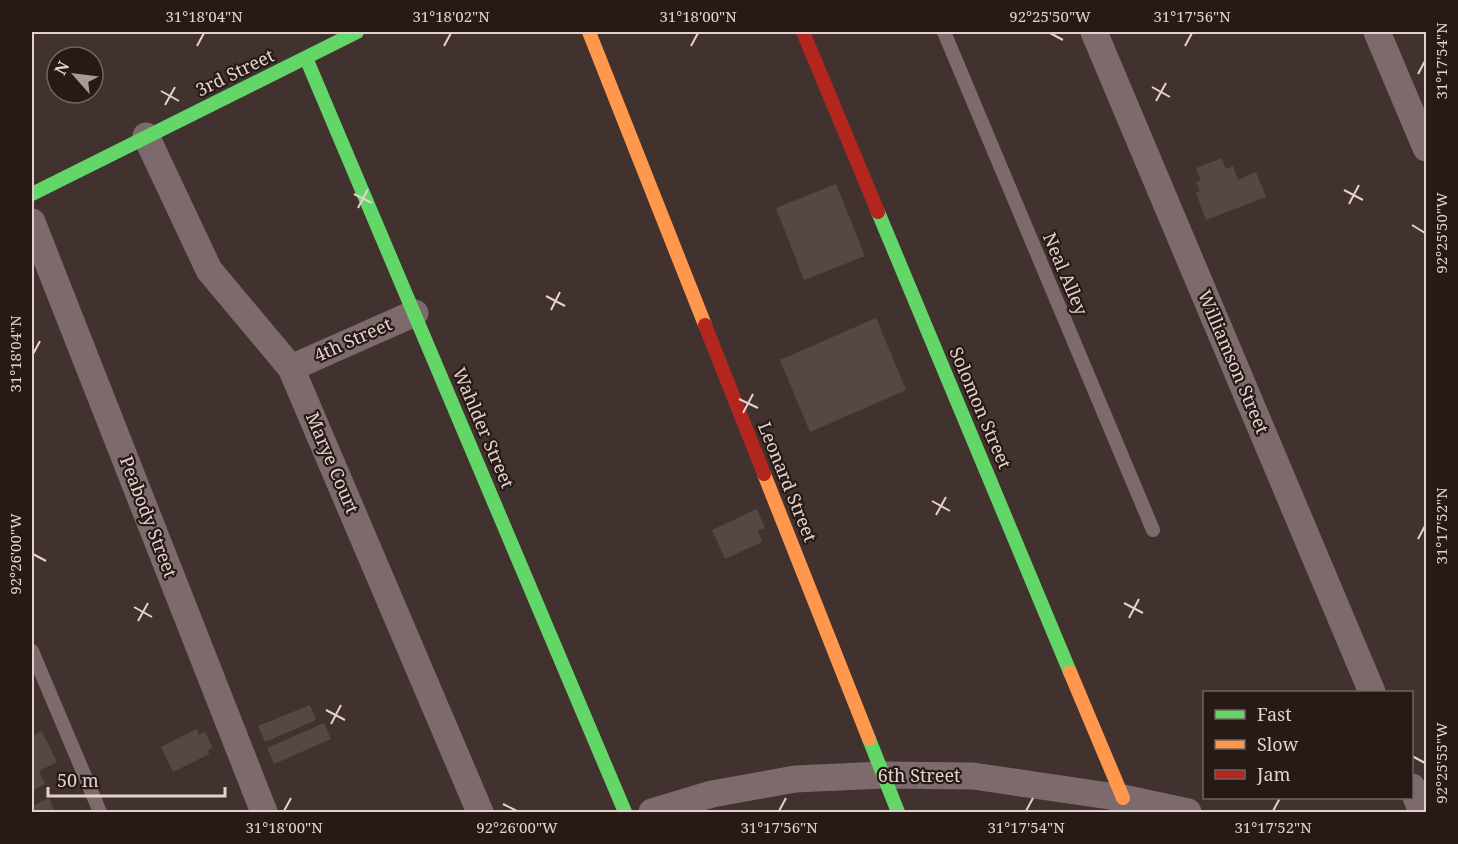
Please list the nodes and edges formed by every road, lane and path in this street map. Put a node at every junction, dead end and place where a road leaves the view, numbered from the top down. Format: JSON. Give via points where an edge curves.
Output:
{"nodes":[{"id":1,"x":357,"y":32,"type":"edge"},
{"id":2,"x":589,"y":32,"type":"edge"},
{"id":3,"x":803,"y":32,"type":"edge"},
{"id":4,"x":944,"y":32,"type":"edge"},
{"id":5,"x":1094,"y":32,"type":"edge"},
{"id":6,"x":1377,"y":32,"type":"edge"},
{"id":7,"x":306,"y":58,"type":"junction"},
{"id":8,"x":146,"y":136,"type":"junction"},
{"id":9,"x":1426,"y":148,"type":"edge"},
{"id":10,"x":32,"y":194,"type":"edge"},
{"id":11,"x":32,"y":222,"type":"edge"},
{"id":12,"x":415,"y":313,"type":"junction"},
{"id":13,"x":291,"y":368,"type":"junction"},
{"id":14,"x":1153,"y":530,"type":"dead end"},
{"id":15,"x":32,"y":651,"type":"edge"},
{"id":16,"x":1371,"y":691,"type":"edge"},
{"id":17,"x":883,"y":775,"type":"junction"},
{"id":18,"x":1413,"y":790,"type":"edge"},
{"id":19,"x":1123,"y":798,"type":"junction"},
{"id":20,"x":100,"y":813,"type":"edge"},
{"id":21,"x":264,"y":813,"type":"edge"},
{"id":22,"x":480,"y":813,"type":"edge"},
{"id":23,"x":625,"y":813,"type":"edge"},
{"id":24,"x":652,"y":813,"type":"edge"},
{"id":25,"x":898,"y":813,"type":"edge"},
{"id":26,"x":1188,"y":813,"type":"edge"},
{"id":27,"x":1422,"y":813,"type":"edge"}],
"edges":[{"from":1,"to":7,"type":"street","name":"3rd Street"},
{"from":2,"to":17,"type":"street","name":"Leonard Street"},
{"from":3,"to":19,"type":"street","name":"Solomon Street"},
{"from":4,"to":14,"type":"lane","name":"Neal Alley"},
{"from":5,"to":16,"type":"street","name":"Williamson Street"},
{"from":6,"to":9,"type":"street"},
{"from":7,"to":8,"type":"street","name":"3rd Street"},
{"from":7,"to":12,"type":"street","name":"Wahlder Street"},
{"from":8,"to":10,"type":"street","name":"3rd Street"},
{"from":8,"to":13,"type":"street","name":"Marye Court","via":[[209,270]]},
{"from":11,"to":21,"type":"street","name":"Peabody Street"},
{"from":12,"to":13,"type":"street","name":"4th Street"},
{"from":12,"to":23,"type":"street","name":"Wahlder Street"},
{"from":13,"to":22,"type":"street","name":"Marye Court"},
{"from":15,"to":20,"type":"lane"},
{"from":17,"to":19,"type":"street","name":"6th Street","via":[[973,776]]},
{"from":17,"to":24,"type":"street","name":"6th Street","via":[[795,779],[712,794]]},
{"from":17,"to":25,"type":"street","name":"Leonard Street"},
{"from":18,"to":27,"type":"street"},
{"from":19,"to":26,"type":"street","name":"6th Street"}]}
